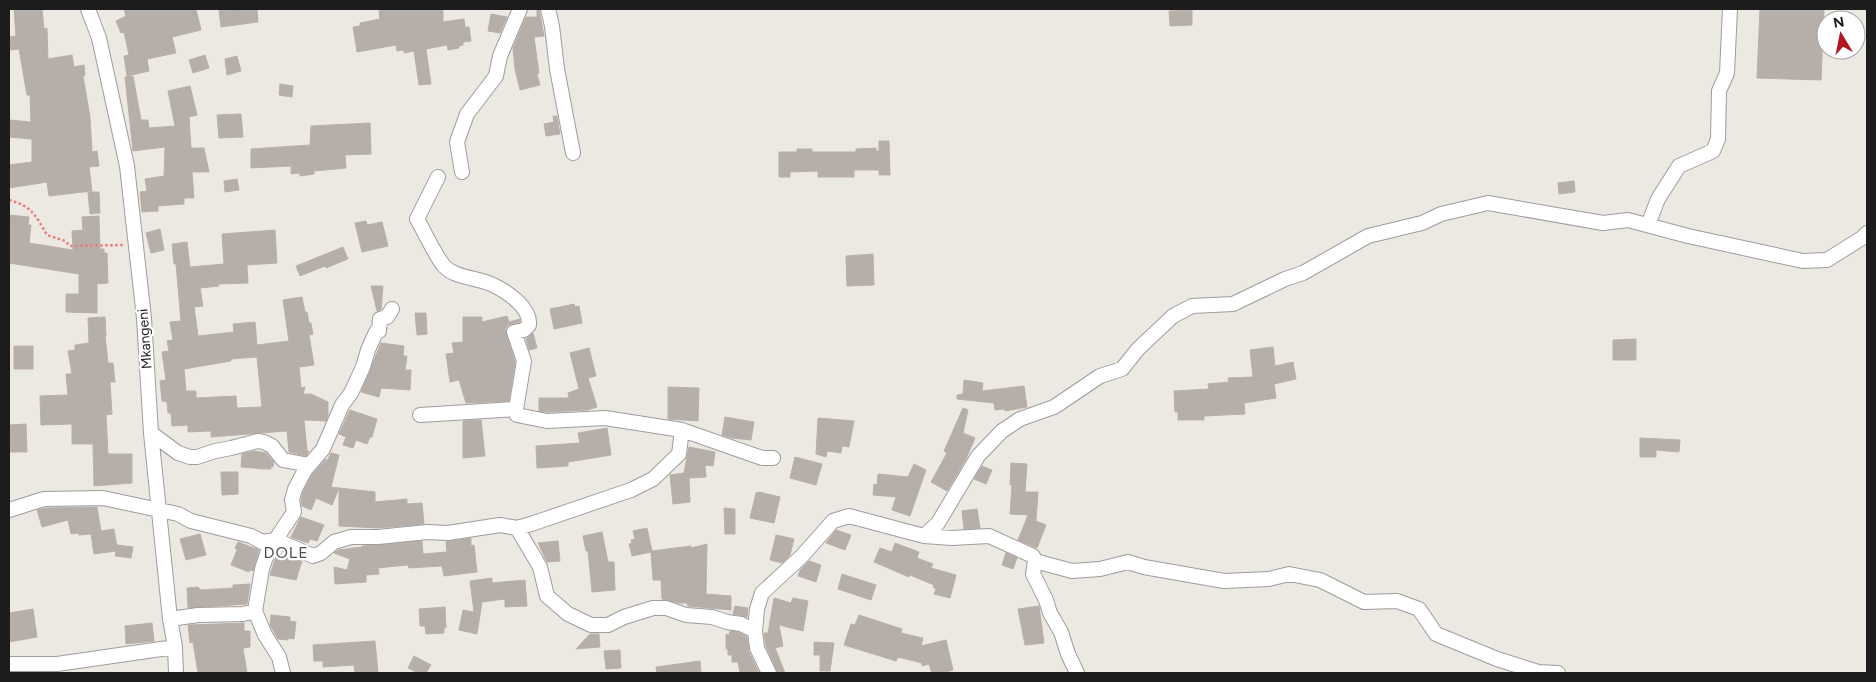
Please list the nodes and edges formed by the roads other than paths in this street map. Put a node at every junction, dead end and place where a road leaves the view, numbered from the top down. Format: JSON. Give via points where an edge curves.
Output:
{"nodes":[{"id":1,"x":88,"y":9,"type":"edge"},
{"id":2,"x":520,"y":9,"type":"edge"},
{"id":3,"x":548,"y":9,"type":"edge"},
{"id":4,"x":1730,"y":9,"type":"edge"},
{"id":5,"x":573,"y":153,"type":"dead end"},
{"id":6,"x":462,"y":172,"type":"dead end"},
{"id":7,"x":438,"y":176,"type":"dead end"},
{"id":8,"x":1648,"y":225,"type":"junction"},
{"id":9,"x":1867,"y":233,"type":"edge"},
{"id":10,"x":392,"y":309,"type":"dead end"},
{"id":11,"x":516,"y":409,"type":"junction"},
{"id":12,"x":420,"y":415,"type":"dead end"},
{"id":13,"x":682,"y":430,"type":"junction"},
{"id":14,"x":151,"y":433,"type":"junction"},
{"id":15,"x":773,"y":458,"type":"dead end"},
{"id":16,"x":309,"y":466,"type":"junction"},
{"id":17,"x":158,"y":509,"type":"junction"},
{"id":18,"x":9,"y":510,"type":"edge"},
{"id":19,"x":517,"y":528,"type":"junction"},
{"id":20,"x":924,"y":536,"type":"junction"},
{"id":21,"x":276,"y":540,"type":"junction"},
{"id":22,"x":1035,"y":561,"type":"junction"},
{"id":23,"x":255,"y":611,"type":"junction"},
{"id":24,"x":170,"y":619,"type":"junction"},
{"id":25,"x":755,"y":631,"type":"junction"},
{"id":26,"x":174,"y":647,"type":"junction"},
{"id":27,"x":9,"y":664,"type":"edge"},
{"id":28,"x":176,"y":673,"type":"edge"},
{"id":29,"x":283,"y":673,"type":"edge"},
{"id":30,"x":769,"y":673,"type":"edge"},
{"id":31,"x":1077,"y":673,"type":"edge"},
{"id":32,"x":1558,"y":673,"type":"edge"}],
"edges":[{"from":1,"to":14,"type":"street","name":"Mkangeni","via":[[99,38],[125,157],[144,318]]},
{"from":2,"to":6,"type":"street","via":[[500,56],[496,76],[467,114],[458,142]]},
{"from":3,"to":5,"type":"street"},
{"from":4,"to":8,"type":"street","via":[[1727,73],[1720,91],[1718,139],[1713,151],[1679,166],[1658,198]]},
{"from":7,"to":11,"type":"street","via":[[417,219],[444,266],[460,276],[493,284],[521,304],[529,319],[529,326],[514,332],[524,361]]},
{"from":8,"to":9,"type":"street","via":[[1804,262],[1827,260]]},
{"from":8,"to":20,"type":"street","via":[[1628,220],[1603,223],[1488,202],[1368,236],[1303,273],[1233,304],[1192,306],[1173,316],[1122,369],[1100,376],[1054,407],[1020,419],[1002,431],[978,456],[938,523]]},
{"from":10,"to":16,"type":"street","via":[[387,317],[380,319],[379,331],[324,449]]},
{"from":11,"to":12,"type":"street"},
{"from":11,"to":13,"type":"street","via":[[517,415],[547,422],[605,418]]},
{"from":13,"to":15,"type":"street","via":[[762,458]]},
{"from":13,"to":19,"type":"street","via":[[679,454],[653,479],[632,490]]},
{"from":14,"to":16,"type":"street","via":[[178,453],[190,456],[258,441],[272,446],[283,460]]},
{"from":14,"to":17,"type":"street","name":"Mkangeni"},
{"from":16,"to":21,"type":"street","via":[[295,489],[292,500],[294,512]]},
{"from":17,"to":18,"type":"street","via":[[103,498],[44,499]]},
{"from":17,"to":21,"type":"street","via":[[262,542]]},
{"from":17,"to":24,"type":"street","name":"Mkangeni"},
{"from":19,"to":21,"type":"street","via":[[500,525],[448,533],[351,538],[334,542],[313,556]]},
{"from":19,"to":25,"type":"street","via":[[540,567],[547,596],[568,614],[591,625],[608,624],[653,608],[666,608],[741,624]]},
{"from":20,"to":22,"type":"street","via":[[989,536],[1033,556]]},
{"from":20,"to":25,"type":"street","via":[[849,516],[833,521],[802,556],[762,593]]},
{"from":21,"to":23,"type":"street","via":[[262,568]]},
{"from":22,"to":31,"type":"street","via":[[1033,574]]},
{"from":22,"to":32,"type":"street","via":[[1072,571],[1128,562],[1144,568],[1224,581],[1269,579],[1288,574],[1320,580],[1364,602],[1396,601],[1419,609],[1436,634],[1497,659],[1538,672]]},
{"from":23,"to":24,"type":"street"},
{"from":23,"to":29,"type":"street","via":[[264,635],[279,656]]},
{"from":24,"to":26,"type":"street","name":"Mkangeni"},
{"from":25,"to":30,"type":"street","via":[[757,648]]},
{"from":26,"to":27,"type":"street","via":[[57,664]]},
{"from":26,"to":28,"type":"street","name":"Mkangeni"}]}
